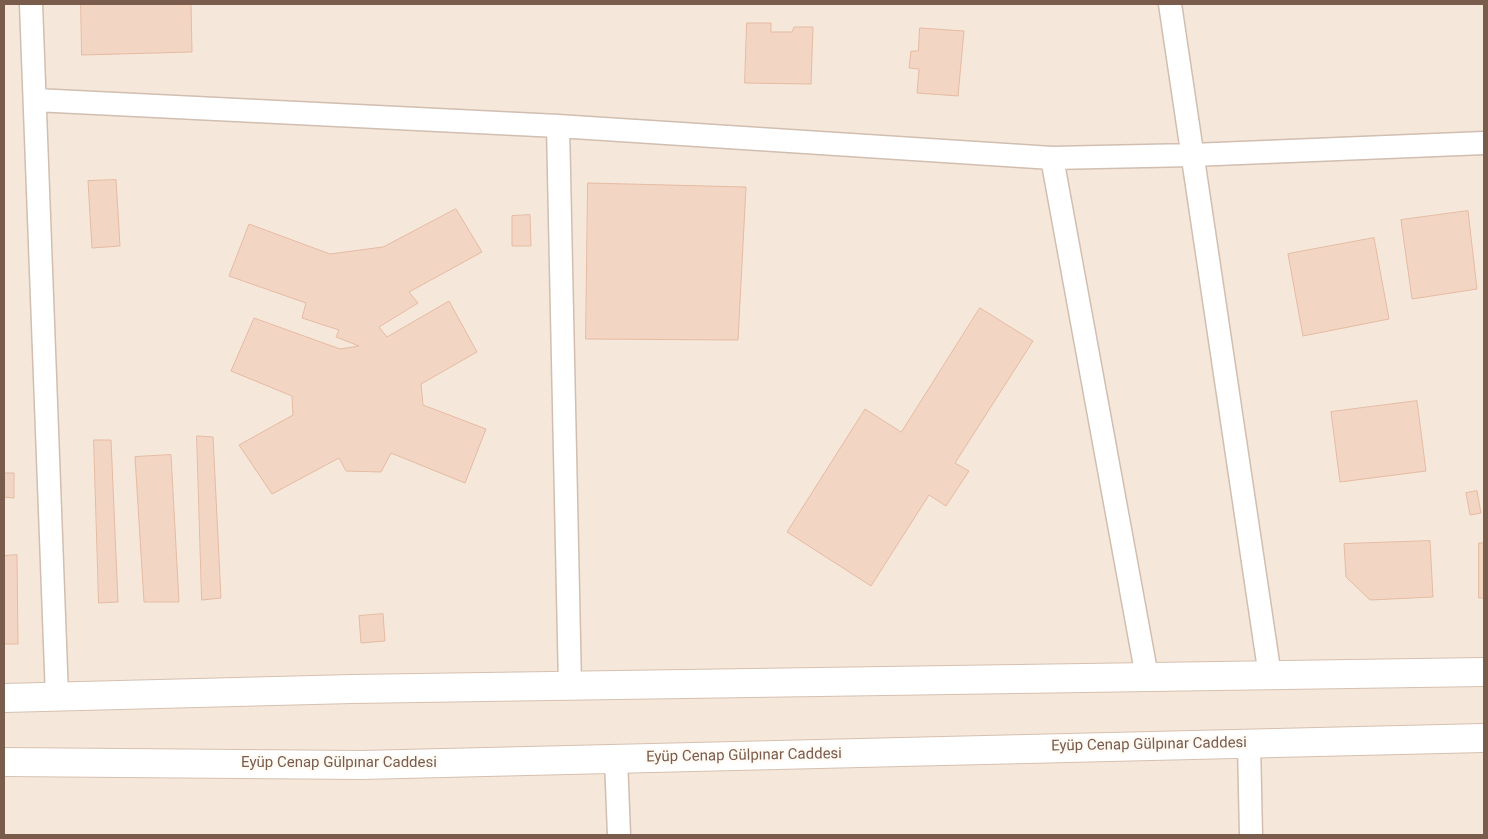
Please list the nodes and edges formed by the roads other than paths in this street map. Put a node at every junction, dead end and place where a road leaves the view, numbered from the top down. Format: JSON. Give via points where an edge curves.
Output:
{"nodes":[{"id":1,"x":31,"y":4,"type":"edge"},
{"id":2,"x":1170,"y":4,"type":"edge"},
{"id":3,"x":35,"y":100,"type":"junction"},
{"id":4,"x":558,"y":126,"type":"junction"},
{"id":5,"x":1484,"y":143,"type":"edge"},
{"id":6,"x":1192,"y":155,"type":"junction"},
{"id":7,"x":1052,"y":158,"type":"junction"},
{"id":8,"x":1484,"y":672,"type":"edge"},
{"id":9,"x":1270,"y":676,"type":"junction"},
{"id":10,"x":1147,"y":677,"type":"junction"},
{"id":11,"x":570,"y":686,"type":"junction"},
{"id":12,"x":57,"y":697,"type":"junction"},
{"id":13,"x":4,"y":698,"type":"edge"},
{"id":14,"x":1484,"y":738,"type":"edge"},
{"id":15,"x":1249,"y":743,"type":"junction"},
{"id":16,"x":616,"y":759,"type":"junction"},
{"id":17,"x":4,"y":762,"type":"edge"},
{"id":18,"x":619,"y":835,"type":"edge"},
{"id":19,"x":1251,"y":835,"type":"edge"}],
"edges":[{"from":1,"to":3,"type":"street"},
{"from":2,"to":6,"type":"street"},
{"from":3,"to":4,"type":"street"},
{"from":3,"to":12,"type":"street"},
{"from":4,"to":7,"type":"street"},
{"from":4,"to":11,"type":"street"},
{"from":5,"to":6,"type":"street"},
{"from":6,"to":7,"type":"street"},
{"from":6,"to":9,"type":"street"},
{"from":7,"to":10,"type":"street"},
{"from":8,"to":9,"type":"main road"},
{"from":9,"to":10,"type":"main road"},
{"from":10,"to":11,"type":"main road"},
{"from":11,"to":12,"type":"main road"},
{"from":12,"to":13,"type":"main road"},
{"from":14,"to":15,"type":"main road","name":"Eyüp Cenap Gülpınar Caddesi"},
{"from":15,"to":16,"type":"main road","name":"Eyüp Cenap Gülpınar Caddesi"},
{"from":15,"to":19,"type":"street"},
{"from":16,"to":17,"type":"main road","name":"Eyüp Cenap Gülpınar Caddesi","via":[[361,765]]},
{"from":16,"to":18,"type":"street"}]}
